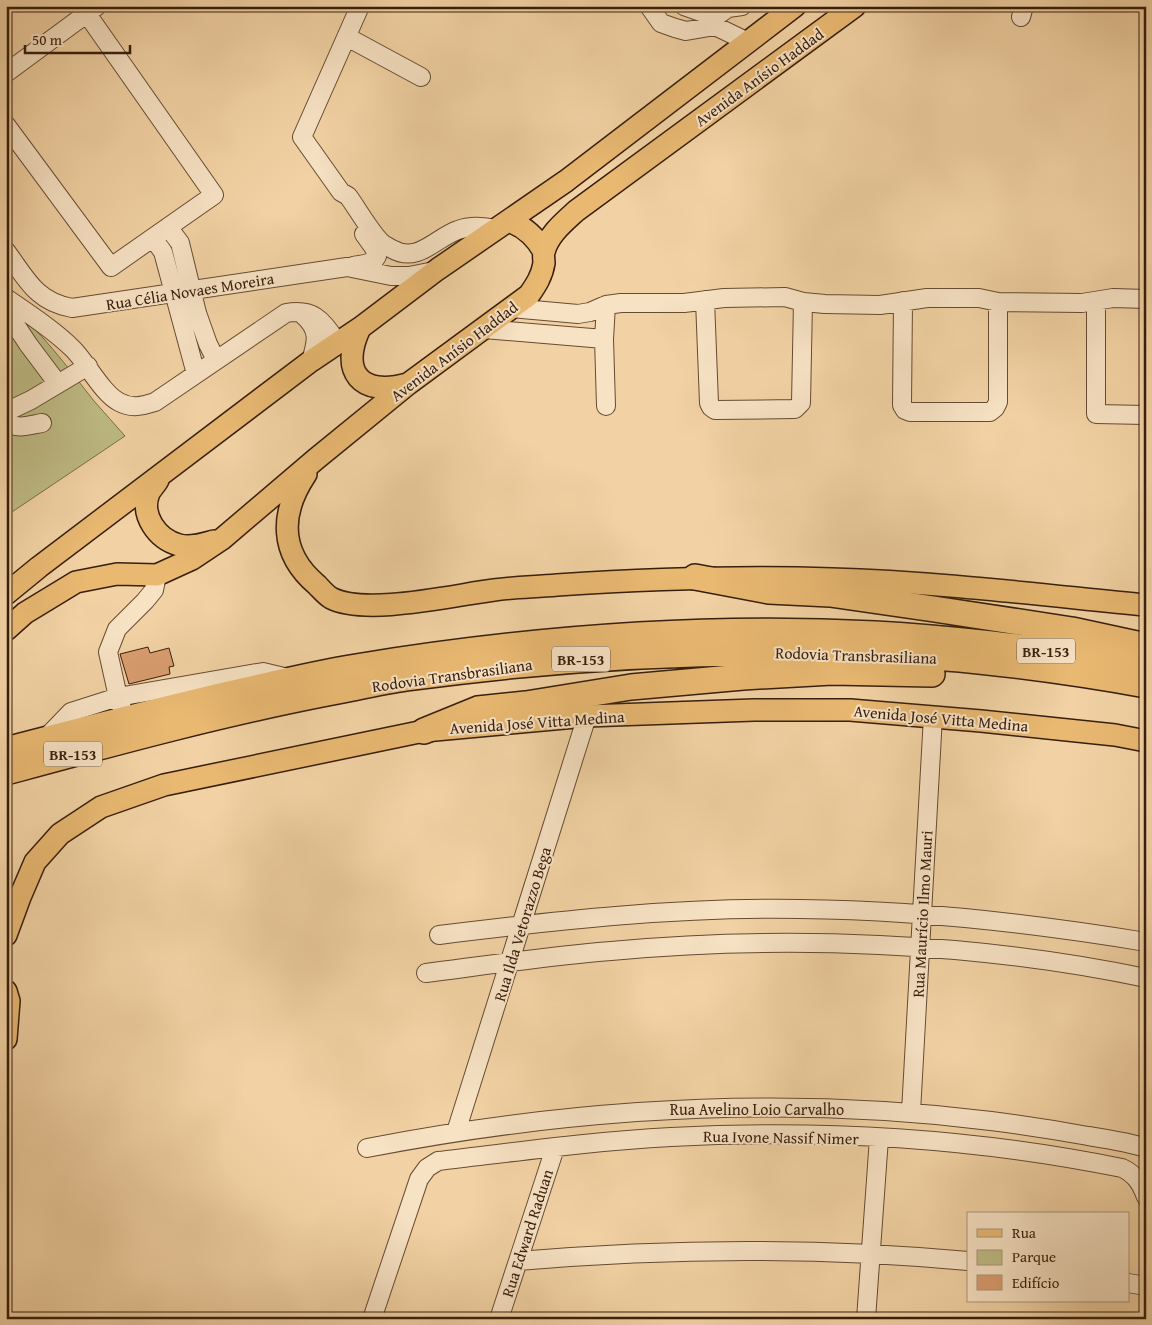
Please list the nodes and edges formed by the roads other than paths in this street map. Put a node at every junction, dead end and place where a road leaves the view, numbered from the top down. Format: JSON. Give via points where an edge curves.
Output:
{"nodes":[{"id":1,"x":360,"y":6,"type":"edge"},
{"id":2,"x":649,"y":6,"type":"edge"},
{"id":3,"x":684,"y":6,"type":"edge"},
{"id":4,"x":699,"y":6,"type":"edge"},
{"id":5,"x":795,"y":6,"type":"edge"},
{"id":6,"x":855,"y":6,"type":"edge"},
{"id":7,"x":92,"y":10,"type":"edge"},
{"id":8,"x":725,"y":14,"type":"edge"},
{"id":9,"x":664,"y":16,"type":"edge"},
{"id":10,"x":347,"y":37,"type":"junction"},
{"id":11,"x":748,"y":42,"type":"junction"},
{"id":12,"x":6,"y":73,"type":"edge"},
{"id":13,"x":421,"y":76,"type":"dead end"},
{"id":14,"x":6,"y":125,"type":"edge"},
{"id":15,"x":503,"y":225,"type":"junction"},
{"id":16,"x":168,"y":226,"type":"junction"},
{"id":17,"x":153,"y":238,"type":"junction"},
{"id":18,"x":378,"y":246,"type":"junction"},
{"id":19,"x":6,"y":251,"type":"edge"},
{"id":20,"x":544,"y":252,"type":"junction"},
{"id":21,"x":13,"y":266,"type":"edge"},
{"id":22,"x":346,"y":267,"type":"junction"},
{"id":23,"x":438,"y":270,"type":"junction"},
{"id":24,"x":192,"y":290,"type":"junction"},
{"id":25,"x":37,"y":292,"type":"junction"},
{"id":26,"x":173,"y":294,"type":"junction"},
{"id":27,"x":705,"y":300,"type":"junction"},
{"id":28,"x":1146,"y":300,"type":"edge"},
{"id":29,"x":903,"y":301,"type":"junction"},
{"id":30,"x":1096,"y":301,"type":"junction"},
{"id":31,"x":803,"y":302,"type":"junction"},
{"id":32,"x":998,"y":302,"type":"junction"},
{"id":33,"x":606,"y":306,"type":"junction"},
{"id":34,"x":63,"y":307,"type":"junction"},
{"id":35,"x":511,"y":308,"type":"junction"},
{"id":36,"x":11,"y":309,"type":"edge"},
{"id":37,"x":299,"y":311,"type":"junction"},
{"id":38,"x":360,"y":328,"type":"junction"},
{"id":39,"x":484,"y":329,"type":"junction"},
{"id":40,"x":50,"y":330,"type":"junction"},
{"id":41,"x":604,"y":339,"type":"junction"},
{"id":42,"x":338,"y":343,"type":"junction"},
{"id":43,"x":216,"y":360,"type":"junction"},
{"id":44,"x":311,"y":361,"type":"junction"},
{"id":45,"x":351,"y":365,"type":"junction"},
{"id":46,"x":88,"y":366,"type":"junction"},
{"id":47,"x":196,"y":374,"type":"junction"},
{"id":48,"x":58,"y":384,"type":"junction"},
{"id":49,"x":408,"y":384,"type":"junction"},
{"id":50,"x":606,"y":406,"type":"dead end"},
{"id":51,"x":6,"y":414,"type":"edge"},
{"id":52,"x":1146,"y":416,"type":"edge"},
{"id":53,"x":6,"y":422,"type":"edge"},
{"id":54,"x":42,"y":423,"type":"dead end"},
{"id":55,"x":316,"y":459,"type":"junction"},
{"id":56,"x":165,"y":472,"type":"junction"},
{"id":57,"x":222,"y":539,"type":"junction"},
{"id":58,"x":157,"y":575,"type":"junction"},
{"id":59,"x":695,"y":577,"type":"junction"},
{"id":60,"x":6,"y":594,"type":"edge"},
{"id":61,"x":1146,"y":605,"type":"edge"},
{"id":62,"x":6,"y":630,"type":"edge"},
{"id":63,"x":1146,"y":646,"type":"edge"},
{"id":64,"x":1146,"y":663,"type":"edge"},
{"id":65,"x":1030,"y":667,"type":"junction"},
{"id":66,"x":1146,"y":685,"type":"edge"},
{"id":67,"x":587,"y":716,"type":"junction"},
{"id":68,"x":933,"y":716,"type":"junction"},
{"id":69,"x":128,"y":717,"type":"junction"},
{"id":70,"x":424,"y":731,"type":"junction"},
{"id":71,"x":1146,"y":740,"type":"edge"},
{"id":72,"x":6,"y":750,"type":"edge"},
{"id":73,"x":6,"y":772,"type":"edge"},
{"id":74,"x":922,"y":914,"type":"junction"},
{"id":75,"x":522,"y":925,"type":"junction"},
{"id":76,"x":6,"y":935,"type":"edge"},
{"id":77,"x":439,"y":935,"type":"dead end"},
{"id":78,"x":1146,"y":942,"type":"edge"},
{"id":79,"x":920,"y":948,"type":"junction"},
{"id":80,"x":510,"y":963,"type":"junction"},
{"id":81,"x":426,"y":972,"type":"dead end"},
{"id":82,"x":1146,"y":978,"type":"edge"},
{"id":83,"x":6,"y":991,"type":"edge"},
{"id":84,"x":6,"y":1039,"type":"edge"},
{"id":85,"x":911,"y":1112,"type":"junction"},
{"id":86,"x":456,"y":1132,"type":"junction"},
{"id":87,"x":879,"y":1138,"type":"junction"},
{"id":88,"x":367,"y":1148,"type":"dead end"},
{"id":89,"x":555,"y":1148,"type":"junction"},
{"id":90,"x":1146,"y":1148,"type":"edge"},
{"id":91,"x":1146,"y":1197,"type":"edge"},
{"id":92,"x":871,"y":1254,"type":"junction"},
{"id":93,"x":518,"y":1261,"type":"junction"},
{"id":94,"x":967,"y":1261,"type":"edge"},
{"id":95,"x":1130,"y":1283,"type":"edge"},
{"id":96,"x":1146,"y":1286,"type":"edge"},
{"id":97,"x":372,"y":1319,"type":"edge"},
{"id":98,"x":499,"y":1319,"type":"edge"},
{"id":99,"x":866,"y":1319,"type":"edge"}],
"edges":[{"from":1,"to":10,"type":"street"},
{"from":2,"to":9,"type":"street"},
{"from":3,"to":8,"type":"street"},
{"from":4,"to":8,"type":"street"},
{"from":5,"to":11,"type":"main road","name":"Avenida Anísio Haddad"},
{"from":6,"to":20,"type":"main road","name":"Avenida Anísio Haddad","via":[[597,195],[559,228]]},
{"from":7,"to":12,"type":"street"},
{"from":7,"to":16,"type":"street","via":[[214,194]]},
{"from":8,"to":9,"type":"street","via":[[686,31]]},
{"from":8,"to":11,"type":"street"},
{"from":10,"to":13,"type":"street"},
{"from":10,"to":18,"type":"street","via":[[302,137],[340,192],[340,200],[360,220]]},
{"from":11,"to":15,"type":"main road","name":"Avenida Anísio Haddad"},
{"from":14,"to":17,"type":"street","via":[[110,267]]},
{"from":15,"to":18,"type":"street","via":[[456,231],[413,254]]},
{"from":15,"to":20,"type":"main road","via":[[529,233]]},
{"from":15,"to":23,"type":"main road","name":"Avenida Anísio Haddad"},
{"from":16,"to":17,"type":"street"},
{"from":16,"to":24,"type":"street","via":[[180,243]]},
{"from":17,"to":26,"type":"street","via":[[163,252]]},
{"from":18,"to":22,"type":"street","name":"Rua Célia Novaes Moreira","via":[[378,256],[374,261]]},
{"from":19,"to":21,"type":"street"},
{"from":20,"to":35,"type":"main road","name":"Avenida Anísio Haddad","via":[[543,269],[535,287]]},
{"from":21,"to":25,"type":"street"},
{"from":22,"to":23,"type":"street","name":"Rua Célia Novaes Moreira","via":[[391,276]]},
{"from":22,"to":24,"type":"street","name":"Rua Célia Novaes Moreira"},
{"from":23,"to":38,"type":"main road","name":"Avenida Anísio Haddad"},
{"from":24,"to":26,"type":"street","name":"Rua Célia Novaes Moreira"},
{"from":24,"to":43,"type":"street","via":[[197,314]]},
{"from":25,"to":34,"type":"street","name":"Rua Célia Novaes Moreira"},
{"from":25,"to":36,"type":"street","via":[[35,303]]},
{"from":26,"to":34,"type":"street","name":"Rua Célia Novaes Moreira","via":[[85,308]]},
{"from":26,"to":47,"type":"street"},
{"from":27,"to":31,"type":"street","via":[[785,297]]},
{"from":27,"to":31,"type":"street","via":[[709,403],[715,410],[795,410],[799,407]]},
{"from":27,"to":33,"type":"street","via":[[684,304],[621,303]]},
{"from":28,"to":30,"type":"street","via":[[1113,298]]},
{"from":29,"to":31,"type":"street","via":[[880,305]]},
{"from":29,"to":32,"type":"street","via":[[979,298]]},
{"from":29,"to":32,"type":"street","via":[[902,405],[910,412],[990,412],[995,408],[998,402]]},
{"from":30,"to":32,"type":"street"},
{"from":30,"to":52,"type":"street","via":[[1096,414]]},
{"from":33,"to":35,"type":"street","via":[[578,314]]},
{"from":33,"to":41,"type":"street"},
{"from":34,"to":40,"type":"street","via":[[51,313]]},
{"from":35,"to":39,"type":"main road","name":"Avenida Anísio Haddad"},
{"from":36,"to":40,"type":"street"},
{"from":36,"to":48,"type":"street","via":[[28,344]]},
{"from":37,"to":42,"type":"street","via":[[319,319]]},
{"from":37,"to":43,"type":"street","via":[[286,313]]},
{"from":37,"to":44,"type":"street","via":[[314,328],[316,337]]},
{"from":38,"to":42,"type":"main road","name":"Avenida Anísio Haddad"},
{"from":38,"to":45,"type":"main road","via":[[351,353]]},
{"from":39,"to":41,"type":"street"},
{"from":39,"to":49,"type":"main road","name":"Avenida Anísio Haddad"},
{"from":40,"to":46,"type":"street"},
{"from":41,"to":50,"type":"street"},
{"from":42,"to":44,"type":"main road","name":"Avenida Anísio Haddad"},
{"from":42,"to":45,"type":"main road"},
{"from":43,"to":47,"type":"street"},
{"from":44,"to":56,"type":"main road","name":"Avenida Anísio Haddad"},
{"from":45,"to":49,"type":"main road","via":[[357,376],[371,386],[386,388]]},
{"from":46,"to":47,"type":"street","via":[[117,401],[139,407],[155,402]]},
{"from":46,"to":48,"type":"street"},
{"from":48,"to":51,"type":"street"},
{"from":49,"to":55,"type":"main road","name":"Avenida Anísio Haddad"},
{"from":53,"to":54,"type":"street","via":[[22,427]]},
{"from":55,"to":57,"type":"main road","name":"Avenida Anísio Haddad"},
{"from":55,"to":59,"type":"main road","via":[[295,491],[288,515],[288,540],[294,558],[306,576],[331,598],[376,605],[498,589]]},
{"from":56,"to":57,"type":"main road","via":[[149,492],[146,510],[163,537],[179,545],[196,546]]},
{"from":56,"to":60,"type":"main road","name":"Avenida Anísio Haddad"},
{"from":57,"to":58,"type":"main road","name":"Avenida Anísio Haddad","via":[[192,560]]},
{"from":58,"to":62,"type":"main road","name":"Avenida Anísio Haddad","via":[[117,574],[76,582],[26,613]]},
{"from":58,"to":69,"type":"street","via":[[154,590],[117,629],[108,652]]},
{"from":59,"to":61,"type":"main road","via":[[844,579],[967,587]]},
{"from":59,"to":63,"type":"highway","via":[[769,591],[830,594],[1072,630]]},
{"from":64,"to":69,"type":"highway","name":"Rodovia Transbrasiliana","number":"BR-153","via":[[876,634],[712,632],[626,635],[508,646],[355,667]]},
{"from":65,"to":66,"type":"highway","name":"Rodovia Transbrasiliana","number":"BR-153"},
{"from":65,"to":69,"type":"highway","name":"Rodovia Transbrasiliana","number":"BR-153","via":[[853,653],[610,657],[405,678],[274,704]]},
{"from":65,"to":70,"type":"highway","via":[[971,676],[832,672],[631,688],[478,709]]},
{"from":67,"to":68,"type":"main road","name":"Avenida José Vitta Medina","via":[[754,710],[850,710]]},
{"from":67,"to":70,"type":"main road","name":"Avenida José Vitta Medina"},
{"from":67,"to":75,"type":"street","name":"Rua Ilda Vetorazzo Bega"},
{"from":68,"to":71,"type":"main road","name":"Avenida José Vitta Medina"},
{"from":68,"to":74,"type":"street","name":"Rua Maurício Ilmo Mauri"},
{"from":69,"to":72,"type":"highway","name":"Rodovia Transbrasiliana","number":"BR-153"},
{"from":69,"to":73,"type":"highway","name":"Rodovia Transbrasiliana","number":"BR-153"},
{"from":70,"to":76,"type":"main road","name":"Avenida José Vitta Medina","via":[[164,785],[101,807],[60,834],[35,862]]},
{"from":74,"to":75,"type":"street","via":[[737,909],[629,914]]},
{"from":74,"to":78,"type":"street","via":[[1034,925]]},
{"from":74,"to":79,"type":"street","name":"Rua Maurício Ilmo Mauri"},
{"from":75,"to":77,"type":"street"},
{"from":75,"to":80,"type":"street","name":"Rua Ilda Vetorazzo Bega"},
{"from":79,"to":80,"type":"street","via":[[713,944],[611,951]]},
{"from":79,"to":82,"type":"street","via":[[1032,960]]},
{"from":79,"to":85,"type":"street","name":"Rua Maurício Ilmo Mauri"},
{"from":80,"to":81,"type":"street"},
{"from":80,"to":86,"type":"street","name":"Rua Ilda Vetorazzo Bega"},
{"from":83,"to":84,"type":"main road","via":[[9,1001]]},
{"from":85,"to":86,"type":"street","name":"Rua Avelino Loio Carvalho","via":[[784,1107],[656,1110],[538,1120]]},
{"from":85,"to":90,"type":"street","name":"Rua Avelino Loio Carvalho","via":[[1009,1123]]},
{"from":86,"to":88,"type":"street","name":"Rua Avelino Loio Carvalho"},
{"from":87,"to":89,"type":"street","name":"Rua Ivone Nassif Nimer","via":[[722,1135]]},
{"from":87,"to":91,"type":"street","name":"Rua Ivone Nassif Nimer","via":[[959,1143],[1122,1168],[1134,1175]]},
{"from":87,"to":92,"type":"street"},
{"from":89,"to":93,"type":"street","name":"Rua Edward Raduan"},
{"from":89,"to":97,"type":"street","name":"Rua Ivone Nassif Nimer","via":[[438,1161],[427,1168],[420,1179]]},
{"from":92,"to":93,"type":"street","via":[[727,1250]]},
{"from":92,"to":94,"type":"street"},
{"from":92,"to":99,"type":"street"},
{"from":93,"to":98,"type":"street","name":"Rua Edward Raduan"},
{"from":95,"to":96,"type":"street"}]}
